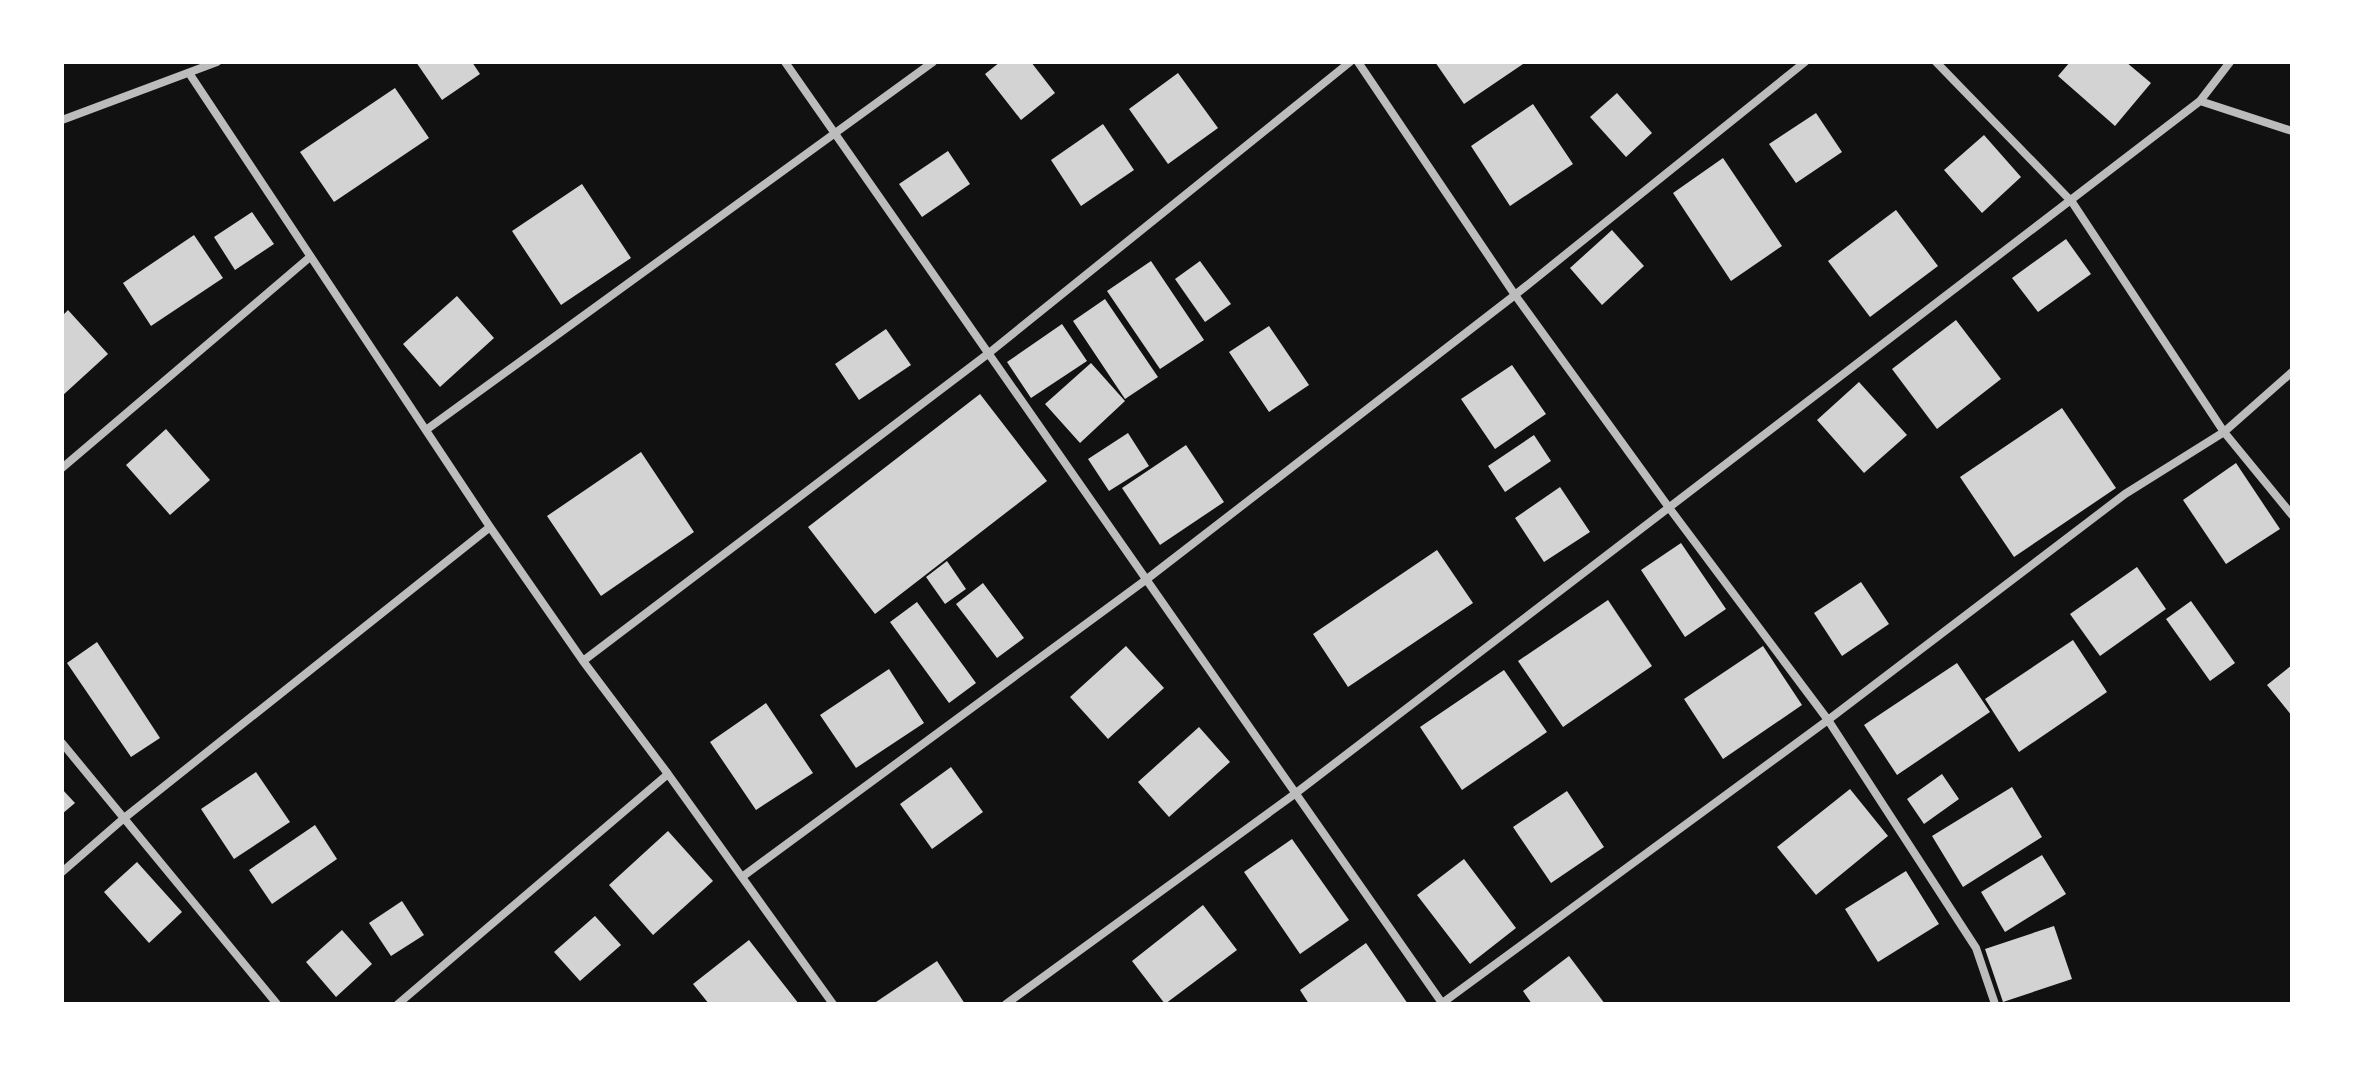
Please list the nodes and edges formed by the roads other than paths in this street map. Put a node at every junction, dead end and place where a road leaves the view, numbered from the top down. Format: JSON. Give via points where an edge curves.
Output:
{"nodes":[{"id":1,"x":217,"y":62,"type":"edge"},
{"id":2,"x":785,"y":62,"type":"edge"},
{"id":3,"x":933,"y":62,"type":"edge"},
{"id":4,"x":1350,"y":62,"type":"edge"},
{"id":5,"x":1358,"y":62,"type":"edge"},
{"id":6,"x":1805,"y":62,"type":"edge"},
{"id":7,"x":1936,"y":62,"type":"edge"},
{"id":8,"x":2230,"y":62,"type":"edge"},
{"id":9,"x":189,"y":73,"type":"junction"},
{"id":10,"x":2200,"y":101,"type":"junction"},
{"id":11,"x":62,"y":120,"type":"edge"},
{"id":12,"x":2292,"y":131,"type":"edge"},
{"id":13,"x":835,"y":133,"type":"junction"},
{"id":14,"x":2072,"y":202,"type":"junction"},
{"id":15,"x":310,"y":257,"type":"junction"},
{"id":16,"x":1515,"y":295,"type":"junction"},
{"id":17,"x":989,"y":353,"type":"junction"},
{"id":18,"x":2292,"y":372,"type":"edge"},
{"id":19,"x":426,"y":430,"type":"junction"},
{"id":20,"x":2224,"y":432,"type":"junction"},
{"id":21,"x":62,"y":468,"type":"edge"},
{"id":22,"x":1670,"y":509,"type":"junction"},
{"id":23,"x":2292,"y":515,"type":"edge"},
{"id":24,"x":490,"y":527,"type":"junction"},
{"id":25,"x":1147,"y":579,"type":"junction"},
{"id":26,"x":583,"y":661,"type":"junction"},
{"id":27,"x":1828,"y":720,"type":"junction"},
{"id":28,"x":62,"y":743,"type":"edge"},
{"id":29,"x":668,"y":774,"type":"junction"},
{"id":30,"x":1296,"y":793,"type":"junction"},
{"id":31,"x":123,"y":819,"type":"junction"},
{"id":32,"x":62,"y":872,"type":"edge"},
{"id":33,"x":742,"y":877,"type":"junction"},
{"id":34,"x":1442,"y":1003,"type":"edge"},
{"id":35,"x":277,"y":1004,"type":"edge"},
{"id":36,"x":398,"y":1004,"type":"edge"},
{"id":37,"x":833,"y":1004,"type":"edge"},
{"id":38,"x":1006,"y":1004,"type":"edge"},
{"id":39,"x":1995,"y":1004,"type":"edge"}],
"edges":[{"from":1,"to":9,"type":"street"},
{"from":2,"to":13,"type":"street"},
{"from":3,"to":13,"type":"street"},
{"from":4,"to":17,"type":"street"},
{"from":5,"to":16,"type":"street"},
{"from":6,"to":16,"type":"street"},
{"from":7,"to":14,"type":"street"},
{"from":8,"to":10,"type":"street"},
{"from":9,"to":11,"type":"street"},
{"from":9,"to":15,"type":"street"},
{"from":10,"to":12,"type":"street"},
{"from":10,"to":14,"type":"street"},
{"from":13,"to":17,"type":"street"},
{"from":13,"to":19,"type":"street"},
{"from":14,"to":20,"type":"street"},
{"from":14,"to":22,"type":"street"},
{"from":15,"to":19,"type":"street"},
{"from":15,"to":21,"type":"street"},
{"from":16,"to":22,"type":"street"},
{"from":16,"to":25,"type":"street"},
{"from":17,"to":25,"type":"street"},
{"from":17,"to":26,"type":"street"},
{"from":18,"to":20,"type":"street"},
{"from":19,"to":24,"type":"street"},
{"from":20,"to":23,"type":"street"},
{"from":20,"to":27,"type":"street","via":[[2125,494]]},
{"from":22,"to":27,"type":"street"},
{"from":22,"to":30,"type":"street"},
{"from":24,"to":26,"type":"street"},
{"from":24,"to":31,"type":"street"},
{"from":25,"to":30,"type":"street"},
{"from":25,"to":33,"type":"street"},
{"from":26,"to":29,"type":"street"},
{"from":27,"to":34,"type":"street"},
{"from":27,"to":39,"type":"street","via":[[1976,948]]},
{"from":28,"to":31,"type":"street"},
{"from":29,"to":33,"type":"street"},
{"from":29,"to":36,"type":"street"},
{"from":30,"to":34,"type":"street"},
{"from":30,"to":38,"type":"street"},
{"from":31,"to":32,"type":"street"},
{"from":31,"to":35,"type":"street"},
{"from":33,"to":37,"type":"street"}]}
